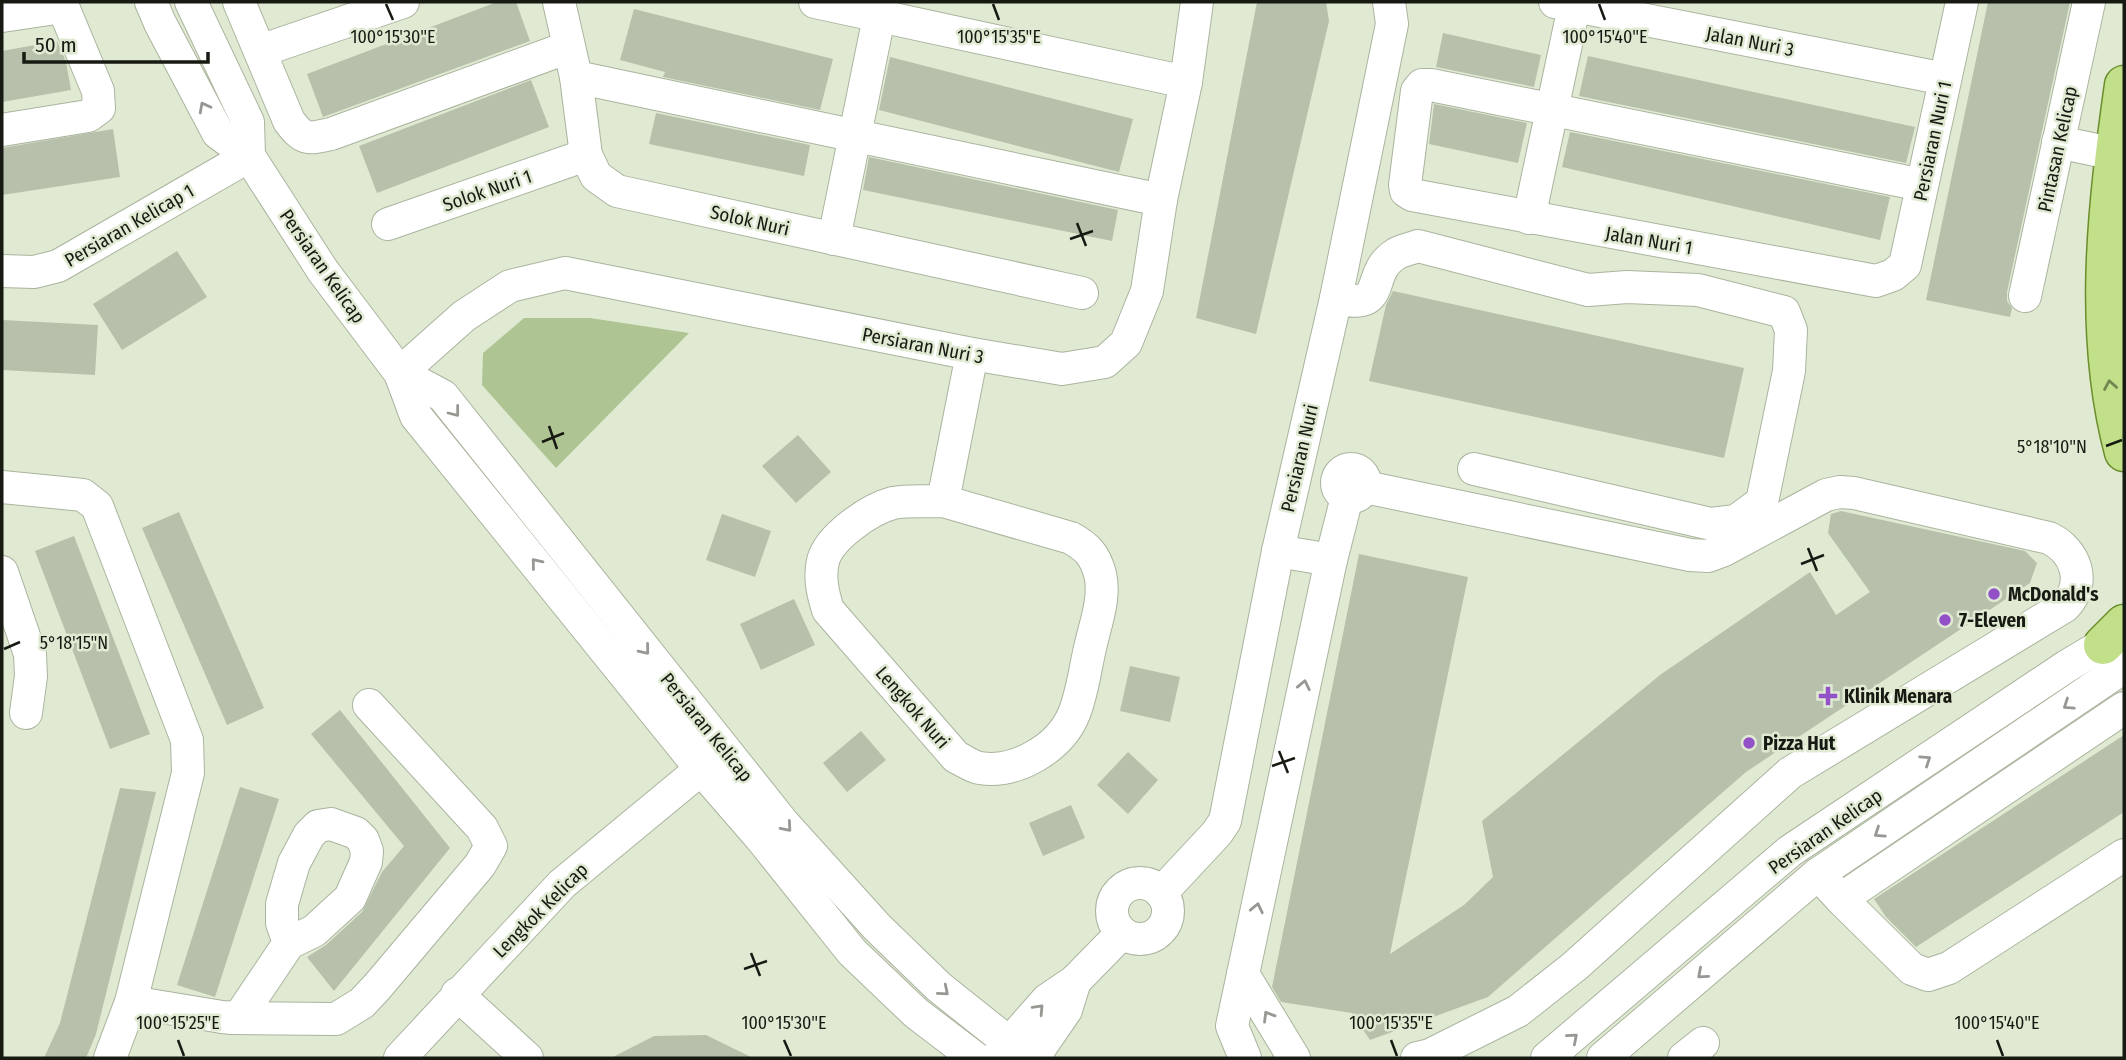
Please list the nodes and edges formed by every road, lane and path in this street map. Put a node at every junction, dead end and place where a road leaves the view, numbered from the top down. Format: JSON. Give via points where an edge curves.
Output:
{"nodes":[{"id":1,"x":151,"y":2,"type":"edge"},
{"id":2,"x":191,"y":2,"type":"edge"},
{"id":3,"x":239,"y":2,"type":"edge"},
{"id":4,"x":403,"y":2,"type":"edge"},
{"id":5,"x":559,"y":2,"type":"edge"},
{"id":6,"x":815,"y":2,"type":"edge"},
{"id":7,"x":1197,"y":2,"type":"edge"},
{"id":8,"x":1389,"y":2,"type":"edge"},
{"id":9,"x":1962,"y":2,"type":"edge"},
{"id":10,"x":2089,"y":2,"type":"edge"},
{"id":11,"x":1568,"y":3,"type":"edge"},
{"id":12,"x":62,"y":4,"type":"edge"},
{"id":13,"x":881,"y":8,"type":"edge"},
{"id":14,"x":2,"y":16,"type":"edge"},
{"id":15,"x":569,"y":47,"type":"junction"},
{"id":16,"x":260,"y":51,"type":"junction"},
{"id":17,"x":576,"y":77,"type":"junction"},
{"id":18,"x":1945,"y":79,"type":"junction"},
{"id":19,"x":1186,"y":82,"type":"junction"},
{"id":20,"x":2124,"y":85,"type":"edge"},
{"id":21,"x":1551,"y":111,"type":"junction"},
{"id":22,"x":2,"y":130,"type":"edge"},
{"id":23,"x":855,"y":135,"type":"junction"},
{"id":24,"x":2059,"y":142,"type":"junction"},
{"id":25,"x":2115,"y":154,"type":"junction"},
{"id":26,"x":586,"y":155,"type":"junction"},
{"id":27,"x":249,"y":156,"type":"junction"},
{"id":28,"x":1922,"y":185,"type":"junction"},
{"id":29,"x":1160,"y":200,"type":"junction"},
{"id":30,"x":1529,"y":218,"type":"junction"},
{"id":31,"x":388,"y":224,"type":"dead end"},
{"id":32,"x":834,"y":239,"type":"junction"},
{"id":33,"x":2,"y":271,"type":"edge"},
{"id":34,"x":1893,"y":275,"type":"joint"},
{"id":35,"x":1082,"y":293,"type":"dead end"},
{"id":36,"x":2025,"y":296,"type":"dead end"},
{"id":37,"x":1336,"y":298,"type":"junction"},
{"id":38,"x":972,"y":354,"type":"junction"},
{"id":39,"x":400,"y":373,"type":"junction"},
{"id":40,"x":2124,"y":452,"type":"edge"},
{"id":41,"x":1474,"y":469,"type":"dead end"},
{"id":42,"x":2,"y":487,"type":"edge"},
{"id":43,"x":943,"y":501,"type":"junction"},
{"id":44,"x":1278,"y":551,"type":"junction"},
{"id":45,"x":1331,"y":560,"type":"junction"},
{"id":46,"x":2,"y":572,"type":"edge"},
{"id":47,"x":2119,"y":642,"type":"edge"},
{"id":48,"x":369,"y":705,"type":"dead end"},
{"id":49,"x":2124,"y":708,"type":"edge"},
{"id":50,"x":26,"y":713,"type":"dead end"},
{"id":51,"x":713,"y":759,"type":"junction"},
{"id":52,"x":2124,"y":855,"type":"edge"},
{"id":53,"x":1818,"y":874,"type":"junction"},
{"id":54,"x":1841,"y":899,"type":"junction"},
{"id":55,"x":289,"y":943,"type":"dead end"},
{"id":56,"x":1243,"y":974,"type":"junction"},
{"id":57,"x":457,"y":994,"type":"junction"},
{"id":58,"x":131,"y":1002,"type":"junction"},
{"id":59,"x":233,"y":1018,"type":"junction"},
{"id":60,"x":1022,"y":1055,"type":"edge"},
{"id":61,"x":1612,"y":1056,"type":"edge"},
{"id":62,"x":110,"y":1058,"type":"edge"},
{"id":63,"x":400,"y":1058,"type":"edge"},
{"id":64,"x":527,"y":1058,"type":"edge"},
{"id":65,"x":975,"y":1058,"type":"edge"},
{"id":66,"x":1245,"y":1058,"type":"edge"},
{"id":67,"x":1294,"y":1058,"type":"edge"},
{"id":68,"x":1418,"y":1058,"type":"edge"},
{"id":69,"x":1547,"y":1058,"type":"edge"}],
"edges":[{"from":27,"to":1,"type":"street","name":"Persiaran Kelicap","one_way":true,"via":[[218,133]]},
{"from":2,"to":27,"type":"street","via":[[248,121]]},
{"from":3,"to":16,"type":"street"},
{"from":4,"to":16,"type":"street"},
{"from":5,"to":15,"type":"street","name":"Solok Nuri"},
{"from":6,"to":13,"type":"street"},
{"from":7,"to":19,"type":"street","name":"Persiaran Nuri 3"},
{"from":8,"to":37,"type":"street","name":"Persiaran Nuri","via":[[1392,24]]},
{"from":9,"to":18,"type":"street","name":"Persiaran Nuri 1"},
{"from":10,"to":24,"type":"street","name":"Pintasan Kelicap"},
{"from":11,"to":18,"type":"street","name":"Jalan Nuri 3"},
{"from":11,"to":21,"type":"street"},
{"from":12,"to":14,"type":"street"},
{"from":12,"to":22,"type":"street","via":[[98,91],[99,108],[88,116]]},
{"from":13,"to":19,"type":"street"},
{"from":13,"to":23,"type":"street"},
{"from":15,"to":16,"type":"street","via":[[309,139],[298,134],[289,121]]},
{"from":15,"to":17,"type":"street","name":"Solok Nuri"},
{"from":17,"to":23,"type":"street"},
{"from":17,"to":26,"type":"street","name":"Solok Nuri"},
{"from":18,"to":28,"type":"street","name":"Persiaran Nuri 1"},
{"from":19,"to":29,"type":"street","name":"Persiaran Nuri 3"},
{"from":20,"to":25,"type":"main road"},
{"from":21,"to":28,"type":"street"},
{"from":21,"to":30,"type":"street"},
{"from":21,"to":30,"type":"street","name":"Jalan Nuri 1","via":[[1431,85],[1418,90],[1406,191]]},
{"from":23,"to":29,"type":"street"},
{"from":23,"to":32,"type":"street"},
{"from":24,"to":25,"type":"street"},
{"from":24,"to":36,"type":"street","name":"Pintasan Kelicap"},
{"from":40,"to":25,"type":"main road","one_way":true,"via":[[2108,372],[2105,319]]},
{"from":26,"to":31,"type":"street","name":"Solok Nuri 1"},
{"from":26,"to":32,"type":"street","name":"Solok Nuri","via":[[596,176],[617,191]]},
{"from":27,"to":33,"type":"street","name":"Persiaran Kelicap 1","via":[[58,266],[34,272]]},
{"from":27,"to":39,"type":"street","name":"Persiaran Kelicap","via":[[323,271]]},
{"from":28,"to":34,"type":"street","name":"Persiaran Nuri 1","via":[[1905,265]]},
{"from":29,"to":38,"type":"street","name":"Persiaran Nuri 3","via":[[1147,291],[1126,343],[1105,362],[1062,369]]},
{"from":30,"to":34,"type":"street","name":"Jalan Nuri 1","via":[[1876,281]]},
{"from":32,"to":35,"type":"street","name":"Solok Nuri"},
{"from":37,"to":41,"type":"street","via":[[1362,302],[1371,296],[1380,272],[1394,254],[1418,246],[1588,290],[1698,290],[1784,312],[1791,330],[1789,371],[1762,502],[1736,521],[1711,524]]},
{"from":37,"to":44,"type":"street","name":"Persiaran Nuri"},
{"from":38,"to":39,"type":"street","name":"Persiaran Nuri 3","via":[[565,273],[510,286],[464,316]]},
{"from":38,"to":43,"type":"street"},
{"from":39,"to":51,"type":"street","name":"Persiaran Kelicap","via":[[416,416]]},
{"from":42,"to":58,"type":"street","via":[[83,495],[97,506],[187,740],[188,773]]},
{"from":43,"to":43,"type":"street","name":"Lengkok Nuri","via":[[894,503],[864,516],[839,536],[823,559],[821,588],[828,610],[956,757],[979,768],[1003,768],[1036,756],[1062,736],[1074,714],[1101,598],[1101,577],[1096,559],[1071,538]]},
{"from":44,"to":45,"type":"street"},
{"from":44,"to":60,"type":"street","name":"Persiaran Nuri","via":[[1225,821],[1161,893],[1168,908],[1160,931],[1137,940],[1122,933],[1075,981],[1047,1000]]},
{"from":56,"to":45,"type":"street","one_way":true},
{"from":45,"to":68,"type":"street","via":[[1356,492],[1699,556],[1724,550],[1826,495],[1840,492],[2049,538],[2069,554],[2078,583],[2065,606],[1790,773],[1575,966],[1518,1011]]},
{"from":46,"to":50,"type":"street","via":[[30,654]]},
{"from":47,"to":53,"type":"street","name":"Persiaran Kelicap","one_way":true},
{"from":69,"to":47,"type":"street","name":"Persiaran Kelicap","one_way":true,"via":[[1790,851],[2067,666]]},
{"from":48,"to":59,"type":"street","via":[[482,828],[491,846],[480,865],[362,1003],[336,1019]]},
{"from":49,"to":54,"type":"street"},
{"from":51,"to":57,"type":"street","name":"Lengkok Kelicap","via":[[562,884]]},
{"from":51,"to":60,"type":"street","name":"Persiaran Kelicap","one_way":true,"via":[[785,824],[877,927],[939,987]]},
{"from":51,"to":65,"type":"street","name":"Persiaran Kelicap","via":[[760,837],[852,952],[916,1013]]},
{"from":52,"to":54,"type":"street","via":[[1949,968],[1928,975],[1912,969]]},
{"from":53,"to":54,"type":"street"},
{"from":53,"to":61,"type":"street","name":"Persiaran Kelicap","one_way":true},
{"from":55,"to":59,"type":"street","via":[[242,1013]]},
{"from":56,"to":66,"type":"street","via":[[1232,1026]]},
{"from":67,"to":56,"type":"street","one_way":true},
{"from":57,"to":63,"type":"street","name":"Lengkok Kelicap"},
{"from":57,"to":64,"type":"street"},
{"from":58,"to":59,"type":"street"},
{"from":58,"to":62,"type":"street"}]}
